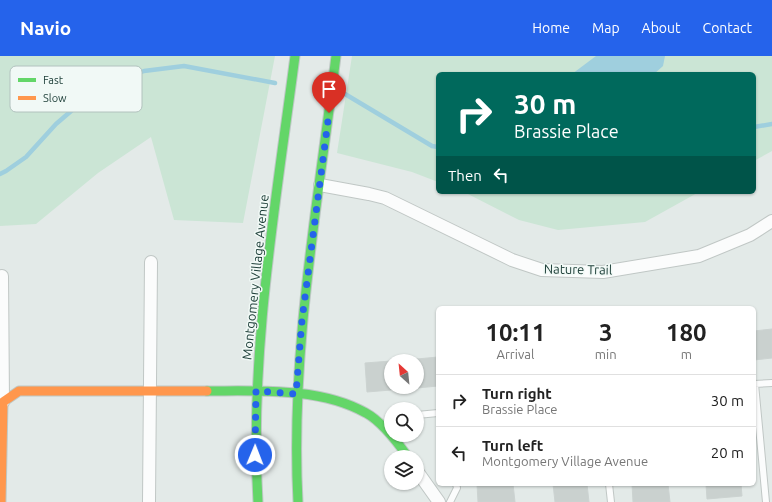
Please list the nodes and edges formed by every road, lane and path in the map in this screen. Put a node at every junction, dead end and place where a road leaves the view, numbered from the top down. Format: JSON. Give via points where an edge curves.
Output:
{"nodes":[{"id":1,"x":295,"y":56,"type":"edge"},
{"id":2,"x":336,"y":56,"type":"edge"},
{"id":3,"x":320,"y":185,"type":"junction"},
{"id":4,"x":772,"y":221,"type":"edge"},
{"id":5,"x":151,"y":262,"type":"dead end"},
{"id":6,"x":2,"y":276,"type":"dead end"},
{"id":7,"x":1,"y":321,"type":"edge"},
{"id":8,"x":772,"y":383,"type":"edge"},
{"id":9,"x":756,"y":384,"type":"edge"},
{"id":10,"x":150,"y":391,"type":"junction"},
{"id":11,"x":256,"y":391,"type":"junction"},
{"id":12,"x":296,"y":394,"type":"junction"},
{"id":13,"x":3,"y":402,"type":"junction"},
{"id":14,"x":756,"y":404,"type":"edge"},
{"id":15,"x":436,"y":413,"type":"edge"},
{"id":16,"x":424,"y":414,"type":"edge"},
{"id":17,"x":384,"y":425,"type":"edge"},
{"id":18,"x":1,"y":459,"type":"edge"},
{"id":19,"x":424,"y":481,"type":"edge"},
{"id":20,"x":456,"y":486,"type":"edge"},
{"id":21,"x":609,"y":486,"type":"edge"},
{"id":22,"x":2,"y":502,"type":"edge"},
{"id":23,"x":149,"y":502,"type":"edge"},
{"id":24,"x":258,"y":502,"type":"edge"},
{"id":25,"x":298,"y":502,"type":"edge"},
{"id":26,"x":438,"y":502,"type":"edge"},
{"id":27,"x":450,"y":502,"type":"edge"},
{"id":28,"x":611,"y":502,"type":"edge"},
{"id":29,"x":766,"y":502,"type":"edge"}],
"edges":[{"from":1,"to":11,"type":"main road","name":"Montgomery Village Avenue","via":[[270,251]]},
{"from":2,"to":3,"type":"main road"},
{"from":3,"to":4,"type":"street","name":"Nature Trail","via":[[385,198],[512,260],[542,270],[603,272],[699,256],[750,235]]},
{"from":3,"to":12,"type":"main road","via":[[302,320]]},
{"from":5,"to":10,"type":"street"},
{"from":6,"to":7,"type":"street"},
{"from":7,"to":13,"type":"street"},
{"from":8,"to":9,"type":"lane"},
{"from":10,"to":11,"type":"main road"},
{"from":10,"to":13,"type":"main road","via":[[19,391]]},
{"from":10,"to":23,"type":"street"},
{"from":11,"to":12,"type":"main road"},
{"from":11,"to":24,"type":"main road","name":"Montgomery Village Avenue","via":[[255,455]]},
{"from":12,"to":17,"type":"main road","via":[[327,396],[367,413]]},
{"from":12,"to":25,"type":"main road","via":[[295,460]]},
{"from":13,"to":18,"type":"main road"},
{"from":14,"to":29,"type":"lane"},
{"from":15,"to":16,"type":"lane"},
{"from":18,"to":22,"type":"main road"},
{"from":19,"to":26,"type":"street"},
{"from":20,"to":27,"type":"lane"},
{"from":21,"to":28,"type":"lane"}]}
